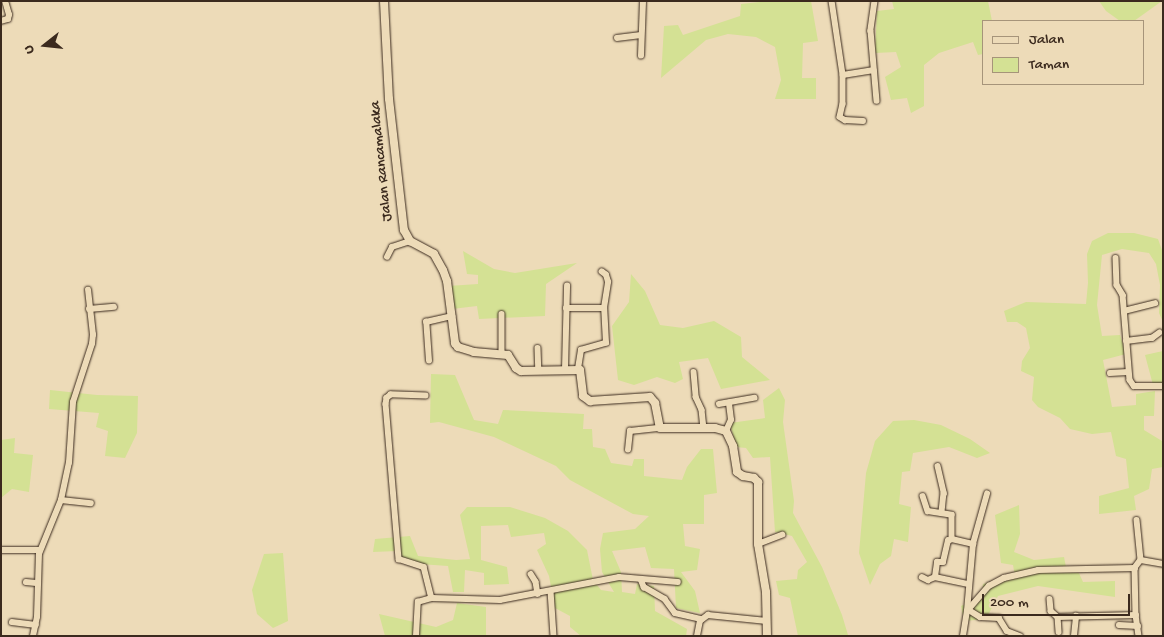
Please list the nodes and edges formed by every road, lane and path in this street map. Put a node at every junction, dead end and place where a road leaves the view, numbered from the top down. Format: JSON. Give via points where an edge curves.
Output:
{"nodes":[{"id":1,"x":5,"y":1,"type":"edge"},
{"id":2,"x":384,"y":1,"type":"edge"},
{"id":3,"x":643,"y":1,"type":"edge"},
{"id":4,"x":832,"y":1,"type":"edge"},
{"id":5,"x":875,"y":1,"type":"edge"},
{"id":6,"x":1,"y":21,"type":"edge"},
{"id":7,"x":642,"y":35,"type":"junction"},
{"id":8,"x":617,"y":38,"type":"dead end"},
{"id":9,"x":641,"y":56,"type":"dead end"},
{"id":10,"x":874,"y":70,"type":"junction"},
{"id":11,"x":843,"y":75,"type":"junction"},
{"id":12,"x":877,"y":101,"type":"dead end"},
{"id":13,"x":863,"y":121,"type":"dead end"},
{"id":14,"x":410,"y":241,"type":"junction"},
{"id":15,"x":387,"y":257,"type":"dead end"},
{"id":16,"x":1116,"y":258,"type":"dead end"},
{"id":17,"x":602,"y":272,"type":"dead end"},
{"id":18,"x":566,"y":286,"type":"dead end"},
{"id":19,"x":88,"y":290,"type":"dead end"},
{"id":20,"x":1155,"y":303,"type":"dead end"},
{"id":21,"x":114,"y":307,"type":"dead end"},
{"id":22,"x":566,"y":308,"type":"junction"},
{"id":23,"x":604,"y":308,"type":"junction"},
{"id":24,"x":89,"y":309,"type":"junction"},
{"id":25,"x":1124,"y":311,"type":"junction"},
{"id":26,"x":502,"y":314,"type":"dead end"},
{"id":27,"x":452,"y":316,"type":"junction"},
{"id":28,"x":1159,"y":333,"type":"dead end"},
{"id":29,"x":1126,"y":341,"type":"junction"},
{"id":30,"x":538,"y":348,"type":"dead end"},
{"id":31,"x":502,"y":354,"type":"junction"},
{"id":32,"x":429,"y":361,"type":"dead end"},
{"id":33,"x":578,"y":369,"type":"junction"},
{"id":34,"x":565,"y":370,"type":"junction"},
{"id":35,"x":539,"y":371,"type":"junction"},
{"id":36,"x":694,"y":372,"type":"dead end"},
{"id":37,"x":1128,"y":372,"type":"junction"},
{"id":38,"x":1110,"y":373,"type":"dead end"},
{"id":39,"x":1163,"y":386,"type":"edge"},
{"id":40,"x":426,"y":396,"type":"dead end"},
{"id":41,"x":754,"y":398,"type":"dead end"},
{"id":42,"x":729,"y":403,"type":"junction"},
{"id":43,"x":718,"y":404,"type":"dead end"},
{"id":44,"x":660,"y":428,"type":"junction"},
{"id":45,"x":704,"y":428,"type":"junction"},
{"id":46,"x":726,"y":431,"type":"junction"},
{"id":47,"x":628,"y":450,"type":"dead end"},
{"id":48,"x":938,"y":466,"type":"dead end"},
{"id":49,"x":987,"y":494,"type":"dead end"},
{"id":50,"x":923,"y":496,"type":"dead end"},
{"id":51,"x":61,"y":500,"type":"junction"},
{"id":52,"x":91,"y":503,"type":"dead end"},
{"id":53,"x":942,"y":513,"type":"junction"},
{"id":54,"x":1137,"y":520,"type":"dead end"},
{"id":55,"x":782,"y":535,"type":"dead end"},
{"id":56,"x":952,"y":539,"type":"junction"},
{"id":57,"x":758,"y":544,"type":"junction"},
{"id":58,"x":973,"y":544,"type":"junction"},
{"id":59,"x":1,"y":550,"type":"edge"},
{"id":60,"x":40,"y":550,"type":"junction"},
{"id":61,"x":1141,"y":560,"type":"junction"},
{"id":62,"x":1163,"y":564,"type":"edge"},
{"id":63,"x":1135,"y":568,"type":"junction"},
{"id":64,"x":531,"y":574,"type":"dead end"},
{"id":65,"x":922,"y":577,"type":"dead end"},
{"id":66,"x":935,"y":577,"type":"junction"},
{"id":67,"x":641,"y":579,"type":"junction"},
{"id":68,"x":26,"y":582,"type":"dead end"},
{"id":69,"x":678,"y":582,"type":"dead end"},
{"id":70,"x":36,"y":583,"type":"junction"},
{"id":71,"x":968,"y":584,"type":"junction"},
{"id":72,"x":551,"y":591,"type":"junction"},
{"id":73,"x":538,"y":594,"type":"junction"},
{"id":74,"x":432,"y":598,"type":"junction"},
{"id":75,"x":1050,"y":599,"type":"dead end"},
{"id":76,"x":968,"y":610,"type":"junction"},
{"id":77,"x":1136,"y":615,"type":"junction"},
{"id":78,"x":1076,"y":616,"type":"junction"},
{"id":79,"x":1058,"y":617,"type":"junction"},
{"id":80,"x":701,"y":619,"type":"junction"},
{"id":81,"x":767,"y":621,"type":"junction"},
{"id":82,"x":12,"y":622,"type":"dead end"},
{"id":83,"x":36,"y":625,"type":"junction"},
{"id":84,"x":1119,"y":625,"type":"dead end"},
{"id":85,"x":1138,"y":626,"type":"junction"},
{"id":86,"x":1059,"y":632,"type":"dead end"},
{"id":87,"x":34,"y":636,"type":"edge"},
{"id":88,"x":416,"y":636,"type":"edge"},
{"id":89,"x":554,"y":636,"type":"edge"},
{"id":90,"x":697,"y":636,"type":"edge"},
{"id":91,"x":767,"y":636,"type":"edge"},
{"id":92,"x":962,"y":636,"type":"edge"},
{"id":93,"x":1020,"y":636,"type":"edge"},
{"id":94,"x":1074,"y":636,"type":"edge"},
{"id":95,"x":1139,"y":636,"type":"edge"}],
"edges":[{"from":1,"to":6,"type":"street","via":[[9,15],[8,19]]},
{"from":2,"to":14,"type":"street","name":"Jalan Rancamalaka","via":[[394,160],[404,230]]},
{"from":3,"to":7,"type":"street"},
{"from":4,"to":11,"type":"street"},
{"from":5,"to":10,"type":"street","via":[[871,31]]},
{"from":7,"to":8,"type":"street"},
{"from":7,"to":9,"type":"street"},
{"from":10,"to":11,"type":"street"},
{"from":10,"to":12,"type":"street"},
{"from":11,"to":13,"type":"street","via":[[841,119]]},
{"from":14,"to":15,"type":"street","via":[[392,247]]},
{"from":14,"to":27,"type":"street","via":[[431,252],[440,263],[447,281]]},
{"from":16,"to":25,"type":"street","via":[[1116,285],[1123,293]]},
{"from":17,"to":23,"type":"street","via":[[608,282]]},
{"from":18,"to":22,"type":"street"},
{"from":19,"to":24,"type":"street"},
{"from":20,"to":25,"type":"street"},
{"from":21,"to":24,"type":"street"},
{"from":22,"to":23,"type":"street"},
{"from":22,"to":34,"type":"street"},
{"from":23,"to":33,"type":"street","via":[[606,343],[581,350]]},
{"from":24,"to":51,"type":"street","via":[[92,344],[73,402],[69,463]]},
{"from":25,"to":29,"type":"street"},
{"from":26,"to":31,"type":"street"},
{"from":27,"to":31,"type":"street","via":[[454,341],[458,347],[478,353]]},
{"from":27,"to":32,"type":"street","via":[[426,322]]},
{"from":28,"to":29,"type":"street","via":[[1152,338]]},
{"from":29,"to":37,"type":"street"},
{"from":30,"to":35,"type":"street"},
{"from":31,"to":35,"type":"street","via":[[508,355],[519,370]]},
{"from":33,"to":34,"type":"street"},
{"from":33,"to":44,"type":"street","via":[[582,373],[583,394],[587,400],[650,397],[655,403]]},
{"from":34,"to":35,"type":"street"},
{"from":36,"to":45,"type":"street"},
{"from":37,"to":38,"type":"street"},
{"from":37,"to":39,"type":"street","via":[[1134,386]]},
{"from":40,"to":74,"type":"street","via":[[391,395],[386,400],[399,559],[424,567]]},
{"from":41,"to":42,"type":"street"},
{"from":42,"to":43,"type":"street"},
{"from":42,"to":46,"type":"street","via":[[730,420]]},
{"from":44,"to":45,"type":"street"},
{"from":44,"to":47,"type":"street","via":[[630,431]]},
{"from":45,"to":46,"type":"street"},
{"from":46,"to":57,"type":"street","via":[[732,440],[737,472],[758,482]]},
{"from":48,"to":53,"type":"street","via":[[944,493]]},
{"from":49,"to":58,"type":"street"},
{"from":50,"to":53,"type":"street","via":[[928,511]]},
{"from":51,"to":52,"type":"street"},
{"from":51,"to":60,"type":"street"},
{"from":53,"to":56,"type":"street","via":[[952,515]]},
{"from":54,"to":61,"type":"street"},
{"from":55,"to":57,"type":"street"},
{"from":56,"to":58,"type":"street"},
{"from":56,"to":66,"type":"street","via":[[948,541],[943,562],[937,562]]},
{"from":57,"to":81,"type":"street"},
{"from":58,"to":71,"type":"street"},
{"from":59,"to":60,"type":"street"},
{"from":60,"to":70,"type":"street"},
{"from":61,"to":62,"type":"street"},
{"from":61,"to":63,"type":"street"},
{"from":63,"to":76,"type":"street","via":[[1038,570],[1014,575],[993,582]]},
{"from":63,"to":77,"type":"street"},
{"from":64,"to":73,"type":"street"},
{"from":65,"to":66,"type":"street","via":[[928,580]]},
{"from":66,"to":71,"type":"street"},
{"from":67,"to":69,"type":"street"},
{"from":67,"to":72,"type":"street","via":[[619,577]]},
{"from":67,"to":80,"type":"street","via":[[644,587],[665,599],[675,613]]},
{"from":68,"to":70,"type":"street"},
{"from":70,"to":83,"type":"street"},
{"from":71,"to":76,"type":"street"},
{"from":72,"to":73,"type":"street"},
{"from":72,"to":89,"type":"street"},
{"from":73,"to":74,"type":"street","via":[[500,600]]},
{"from":74,"to":88,"type":"street","via":[[418,602]]},
{"from":75,"to":79,"type":"street","via":[[1051,611]]},
{"from":76,"to":92,"type":"street"},
{"from":76,"to":93,"type":"street","via":[[980,617],[999,618],[1008,631]]},
{"from":77,"to":78,"type":"street"},
{"from":77,"to":85,"type":"street"},
{"from":78,"to":79,"type":"street"},
{"from":78,"to":94,"type":"street"},
{"from":79,"to":86,"type":"street"},
{"from":80,"to":81,"type":"street","via":[[708,615]]},
{"from":80,"to":90,"type":"street"},
{"from":81,"to":91,"type":"street"},
{"from":82,"to":83,"type":"street"},
{"from":83,"to":87,"type":"street"},
{"from":84,"to":85,"type":"street"},
{"from":85,"to":95,"type":"street"}]}
